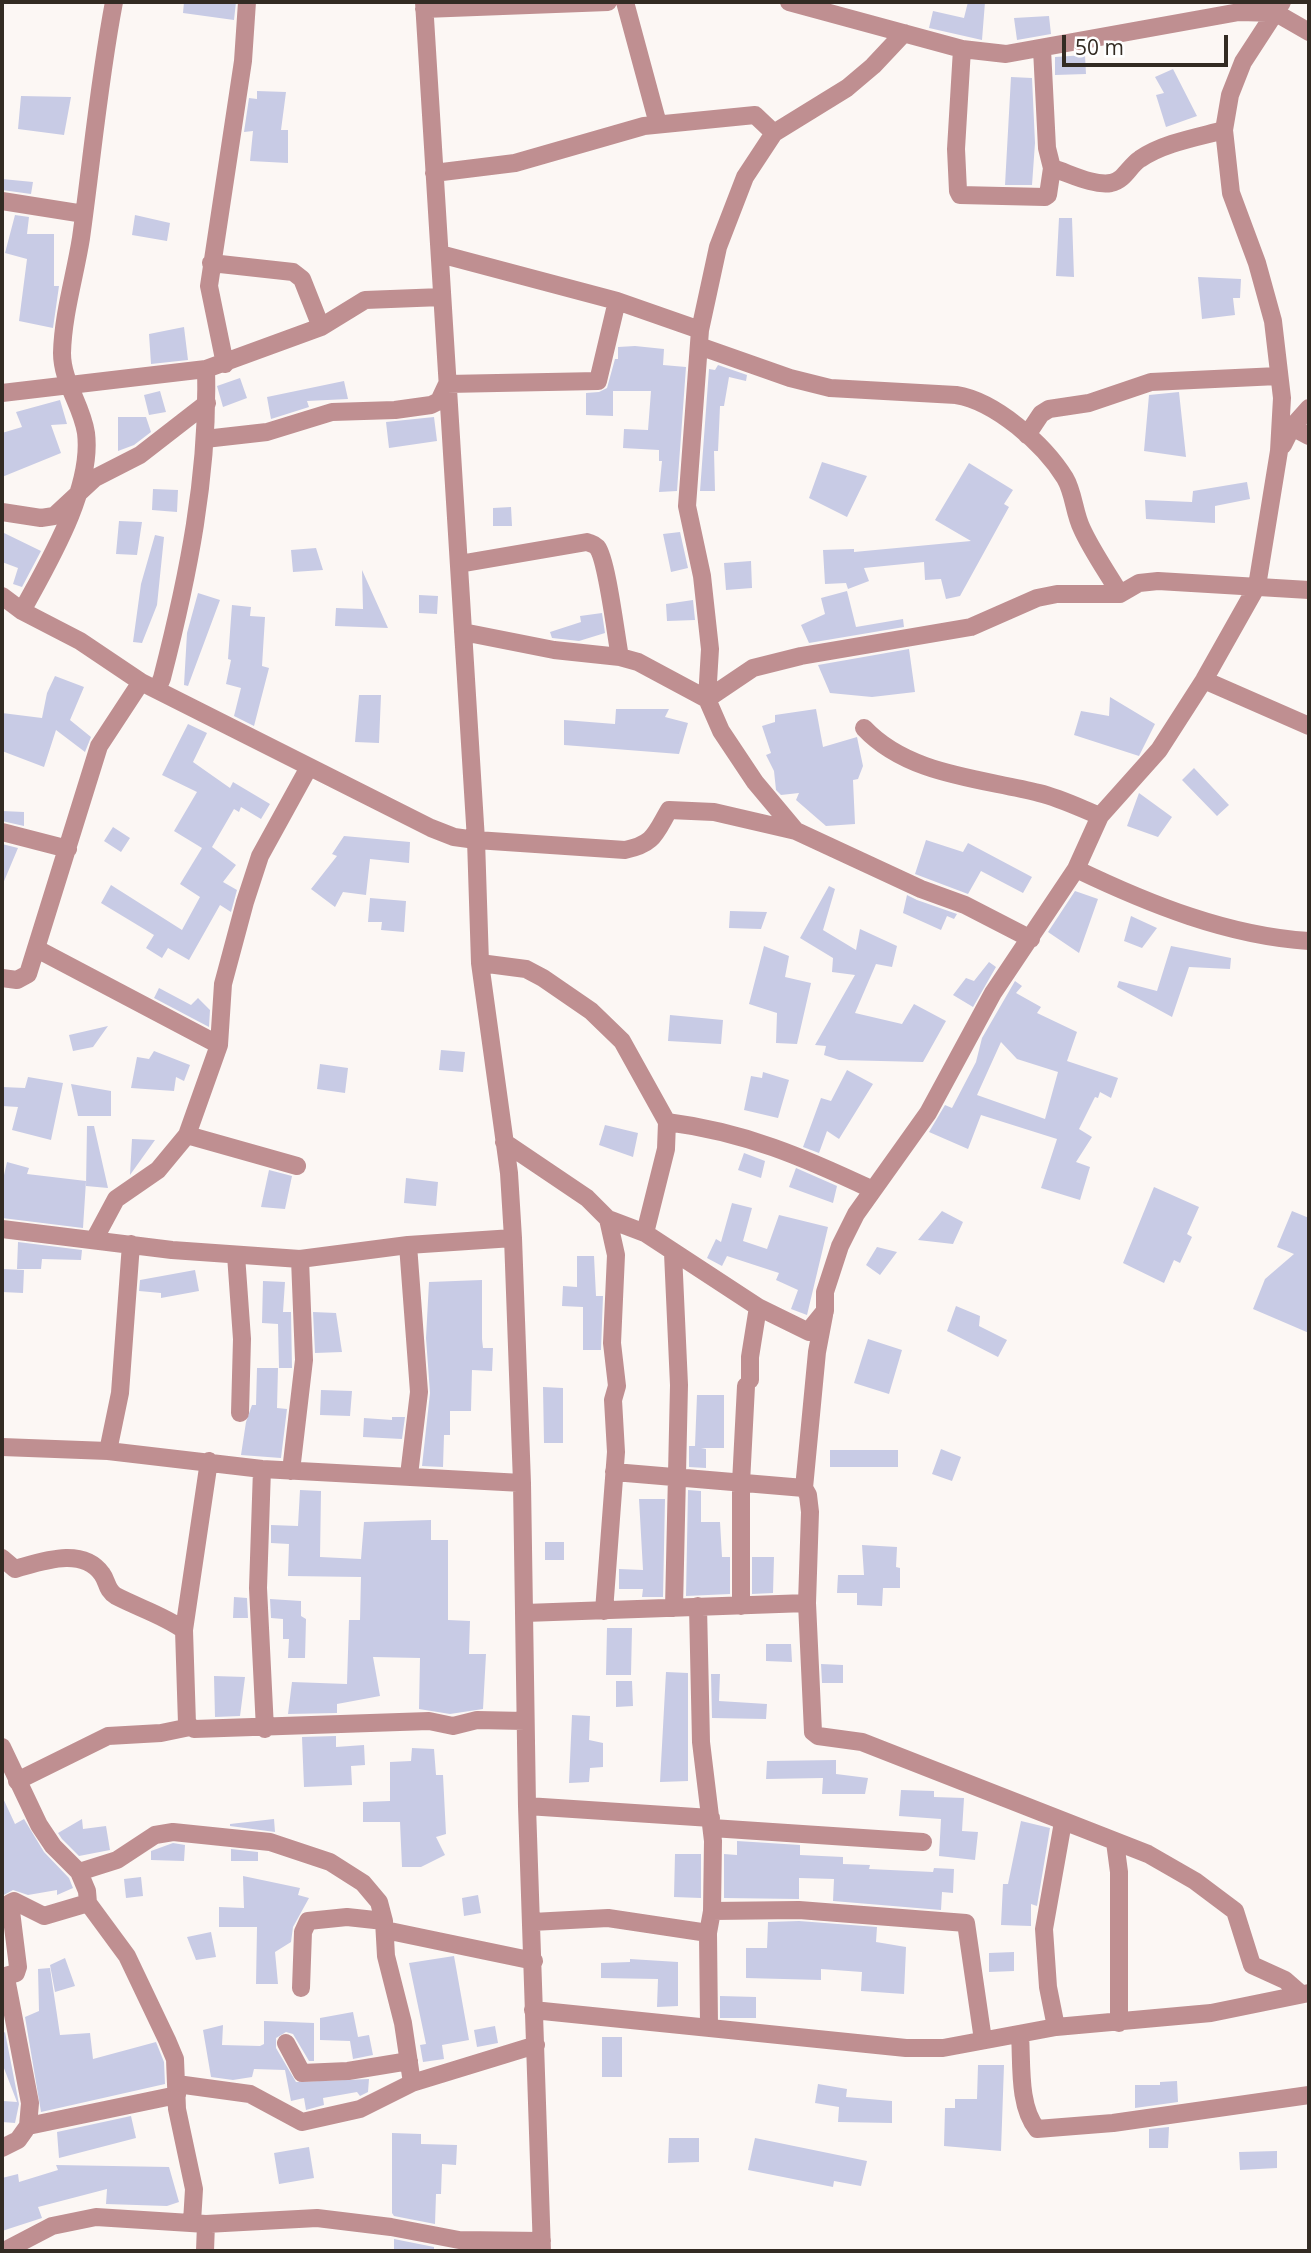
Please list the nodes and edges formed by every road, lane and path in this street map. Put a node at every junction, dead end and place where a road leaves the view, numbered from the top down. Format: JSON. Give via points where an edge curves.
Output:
{"nodes":[{"id":1,"x":114,"y":2,"type":"edge"},
{"id":2,"x":247,"y":2,"type":"edge"},
{"id":3,"x":608,"y":2,"type":"edge"},
{"id":4,"x":625,"y":2,"type":"edge"},
{"id":5,"x":789,"y":2,"type":"edge"},
{"id":6,"x":424,"y":5,"type":"edge"},
{"id":7,"x":1279,"y":7,"type":"edge"},
{"id":8,"x":1309,"y":32,"type":"edge"},
{"id":9,"x":904,"y":33,"type":"junction"},
{"id":10,"x":1042,"y":49,"type":"junction"},
{"id":11,"x":962,"y":50,"type":"junction"},
{"id":12,"x":658,"y":124,"type":"junction"},
{"id":13,"x":1224,"y":130,"type":"junction"},
{"id":14,"x":774,"y":133,"type":"junction"},
{"id":15,"x":1052,"y":168,"type":"junction"},
{"id":16,"x":434,"y":173,"type":"junction"},
{"id":17,"x":2,"y":201,"type":"edge"},
{"id":18,"x":84,"y":214,"type":"junction"},
{"id":19,"x":440,"y":254,"type":"junction"},
{"id":20,"x":211,"y":263,"type":"junction"},
{"id":21,"x":442,"y":298,"type":"junction"},
{"id":22,"x":617,"y":301,"type":"junction"},
{"id":23,"x":321,"y":327,"type":"junction"},
{"id":24,"x":699,"y":338,"type":"junction"},
{"id":25,"x":225,"y":364,"type":"junction"},
{"id":26,"x":206,"y":369,"type":"junction"},
{"id":27,"x":1278,"y":376,"type":"junction"},
{"id":28,"x":447,"y":384,"type":"junction"},
{"id":29,"x":69,"y":386,"type":"junction"},
{"id":30,"x":2,"y":393,"type":"edge"},
{"id":31,"x":207,"y":403,"type":"junction"},
{"id":32,"x":1309,"y":408,"type":"edge"},
{"id":33,"x":1292,"y":427,"type":"junction"},
{"id":34,"x":1027,"y":435,"type":"junction"},
{"id":35,"x":1309,"y":436,"type":"edge"},
{"id":36,"x":205,"y":439,"type":"junction"},
{"id":37,"x":1279,"y":451,"type":"junction"},
{"id":38,"x":78,"y":492,"type":"junction"},
{"id":39,"x":2,"y":512,"type":"edge"},
{"id":40,"x":458,"y":564,"type":"junction"},
{"id":41,"x":1257,"y":586,"type":"junction"},
{"id":42,"x":1309,"y":590,"type":"edge"},
{"id":43,"x":1119,"y":594,"type":"junction"},
{"id":44,"x":2,"y":596,"type":"edge"},
{"id":45,"x":22,"y":611,"type":"junction"},
{"id":46,"x":463,"y":632,"type":"junction"},
{"id":47,"x":620,"y":657,"type":"junction"},
{"id":48,"x":1204,"y":680,"type":"junction"},
{"id":49,"x":149,"y":686,"type":"junction"},
{"id":50,"x":706,"y":699,"type":"junction"},
{"id":51,"x":1309,"y":726,"type":"edge"},
{"id":52,"x":864,"y":729,"type":"dead end"},
{"id":53,"x":309,"y":767,"type":"junction"},
{"id":54,"x":1100,"y":816,"type":"junction"},
{"id":55,"x":796,"y":831,"type":"junction"},
{"id":56,"x":2,"y":832,"type":"edge"},
{"id":57,"x":476,"y":840,"type":"junction"},
{"id":58,"x":68,"y":849,"type":"junction"},
{"id":59,"x":1076,"y":869,"type":"junction"},
{"id":60,"x":1031,"y":939,"type":"junction"},
{"id":61,"x":1309,"y":941,"type":"edge"},
{"id":62,"x":37,"y":949,"type":"junction"},
{"id":63,"x":480,"y":963,"type":"junction"},
{"id":64,"x":2,"y":978,"type":"edge"},
{"id":65,"x":219,"y":1045,"type":"junction"},
{"id":66,"x":667,"y":1122,"type":"junction"},
{"id":67,"x":187,"y":1135,"type":"junction"},
{"id":68,"x":504,"y":1142,"type":"junction"},
{"id":69,"x":297,"y":1166,"type":"dead end"},
{"id":70,"x":873,"y":1190,"type":"junction"},
{"id":71,"x":608,"y":1219,"type":"junction"},
{"id":72,"x":2,"y":1228,"type":"edge"},
{"id":73,"x":645,"y":1233,"type":"junction"},
{"id":74,"x":513,"y":1238,"type":"junction"},
{"id":75,"x":94,"y":1240,"type":"junction"},
{"id":76,"x":131,"y":1244,"type":"junction"},
{"id":77,"x":408,"y":1245,"type":"junction"},
{"id":78,"x":673,"y":1253,"type":"junction"},
{"id":79,"x":236,"y":1255,"type":"junction"},
{"id":80,"x":300,"y":1259,"type":"junction"},
{"id":81,"x":758,"y":1307,"type":"junction"},
{"id":82,"x":825,"y":1311,"type":"junction"},
{"id":83,"x":240,"y":1413,"type":"dead end"},
{"id":84,"x":2,"y":1447,"type":"edge"},
{"id":85,"x":108,"y":1451,"type":"junction"},
{"id":86,"x":209,"y":1461,"type":"junction"},
{"id":87,"x":262,"y":1469,"type":"junction"},
{"id":88,"x":290,"y":1471,"type":"junction"},
{"id":89,"x":614,"y":1472,"type":"junction"},
{"id":90,"x":409,"y":1475,"type":"junction"},
{"id":91,"x":675,"y":1476,"type":"junction"},
{"id":92,"x":522,"y":1483,"type":"junction"},
{"id":93,"x":741,"y":1483,"type":"junction"},
{"id":94,"x":804,"y":1488,"type":"junction"},
{"id":95,"x":2,"y":1558,"type":"edge"},
{"id":96,"x":807,"y":1604,"type":"junction"},
{"id":97,"x":698,"y":1606,"type":"junction"},
{"id":98,"x":741,"y":1606,"type":"junction"},
{"id":99,"x":674,"y":1608,"type":"junction"},
{"id":100,"x":604,"y":1611,"type":"junction"},
{"id":101,"x":524,"y":1613,"type":"junction"},
{"id":102,"x":184,"y":1630,"type":"junction"},
{"id":103,"x":526,"y":1721,"type":"junction"},
{"id":104,"x":190,"y":1727,"type":"junction"},
{"id":105,"x":265,"y":1729,"type":"junction"},
{"id":106,"x":2,"y":1747,"type":"edge"},
{"id":107,"x":12,"y":1777,"type":"edge"},
{"id":108,"x":527,"y":1805,"type":"junction"},
{"id":109,"x":1063,"y":1822,"type":"junction"},
{"id":110,"x":712,"y":1823,"type":"junction"},
{"id":111,"x":923,"y":1842,"type":"dead end"},
{"id":112,"x":1115,"y":1842,"type":"junction"},
{"id":113,"x":79,"y":1872,"type":"junction"},
{"id":114,"x":88,"y":1903,"type":"junction"},
{"id":115,"x":712,"y":1911,"type":"junction"},
{"id":116,"x":532,"y":1922,"type":"junction"},
{"id":117,"x":385,"y":1925,"type":"junction"},
{"id":118,"x":708,"y":1933,"type":"junction"},
{"id":119,"x":534,"y":1961,"type":"junction"},
{"id":120,"x":4,"y":1978,"type":"edge"},
{"id":121,"x":301,"y":1988,"type":"dead end"},
{"id":122,"x":1305,"y":1993,"type":"edge"},
{"id":123,"x":533,"y":2010,"type":"junction"},
{"id":124,"x":1119,"y":2023,"type":"junction"},
{"id":125,"x":709,"y":2025,"type":"junction"},
{"id":126,"x":1056,"y":2027,"type":"junction"},
{"id":127,"x":1020,"y":2034,"type":"junction"},
{"id":128,"x":983,"y":2040,"type":"junction"},
{"id":129,"x":286,"y":2043,"type":"dead end"},
{"id":130,"x":536,"y":2045,"type":"junction"},
{"id":131,"x":409,"y":2061,"type":"junction"},
{"id":132,"x":412,"y":2083,"type":"junction"},
{"id":133,"x":177,"y":2090,"type":"junction"},
{"id":134,"x":1309,"y":2095,"type":"edge"},
{"id":135,"x":28,"y":2126,"type":"junction"},
{"id":136,"x":2,"y":2148,"type":"edge"},
{"id":137,"x":199,"y":2223,"type":"junction"},
{"id":138,"x":542,"y":2246,"type":"edge"},
{"id":139,"x":4,"y":2251,"type":"edge"},
{"id":140,"x":205,"y":2251,"type":"edge"}],
"edges":[{"from":1,"to":18,"type":"street","via":[[93,121]]},
{"from":2,"to":20,"type":"street","via":[[243,61]]},
{"from":3,"to":6,"type":"street"},
{"from":4,"to":12,"type":"street"},
{"from":5,"to":9,"type":"street"},
{"from":6,"to":16,"type":"street"},
{"from":7,"to":8,"type":"street"},
{"from":7,"to":10,"type":"street","via":[[1224,13]]},
{"from":7,"to":13,"type":"street","via":[[1243,62],[1230,95]]},
{"from":9,"to":11,"type":"street"},
{"from":9,"to":14,"type":"street","via":[[847,88]]},
{"from":10,"to":11,"type":"street","via":[[1006,54]]},
{"from":10,"to":15,"type":"street"},
{"from":11,"to":15,"type":"street","via":[[957,100],[960,195],[1045,197]]},
{"from":12,"to":14,"type":"street","via":[[755,114]]},
{"from":12,"to":16,"type":"street","via":[[514,163]]},
{"from":13,"to":15,"type":"street","via":[[1151,153],[1113,183]]},
{"from":13,"to":27,"type":"street","via":[[1231,193],[1273,321]]},
{"from":14,"to":24,"type":"street","via":[[744,177],[718,247]]},
{"from":16,"to":19,"type":"street"},
{"from":17,"to":18,"type":"street"},
{"from":18,"to":29,"type":"street","via":[[64,332],[62,355]]},
{"from":19,"to":21,"type":"street"},
{"from":19,"to":22,"type":"street"},
{"from":20,"to":23,"type":"street","via":[[293,272],[302,279]]},
{"from":20,"to":25,"type":"street","via":[[209,286]]},
{"from":21,"to":23,"type":"street","via":[[365,300]]},
{"from":21,"to":28,"type":"street"},
{"from":22,"to":24,"type":"street"},
{"from":22,"to":28,"type":"street","via":[[598,381]]},
{"from":23,"to":25,"type":"street"},
{"from":24,"to":34,"type":"street","via":[[790,378],[830,388],[972,397],[997,410]]},
{"from":24,"to":50,"type":"street","via":[[687,506],[702,576],[710,649]]},
{"from":25,"to":26,"type":"street"},
{"from":26,"to":29,"type":"street"},
{"from":26,"to":31,"type":"street"},
{"from":27,"to":34,"type":"street","via":[[1151,382],[1090,402],[1049,409]]},
{"from":27,"to":37,"type":"street","via":[[1282,398]]},
{"from":28,"to":36,"type":"street","via":[[439,401],[430,405],[332,412],[267,432]]},
{"from":28,"to":40,"type":"street"},
{"from":29,"to":30,"type":"street"},
{"from":29,"to":38,"type":"street","via":[[82,409],[86,435]]},
{"from":31,"to":36,"type":"street"},
{"from":31,"to":38,"type":"street","via":[[140,455]]},
{"from":32,"to":33,"type":"street"},
{"from":33,"to":35,"type":"street"},
{"from":33,"to":37,"type":"street"},
{"from":34,"to":43,"type":"street","via":[[1065,478],[1080,526]]},
{"from":36,"to":49,"type":"street","via":[[193,548],[162,678]]},
{"from":37,"to":41,"type":"street"},
{"from":38,"to":39,"type":"street","via":[[49,518]]},
{"from":38,"to":45,"type":"street"},
{"from":40,"to":46,"type":"street"},
{"from":40,"to":47,"type":"street","via":[[593,544],[599,549],[605,573]]},
{"from":41,"to":42,"type":"street"},
{"from":41,"to":43,"type":"street","via":[[1158,581],[1139,583]]},
{"from":41,"to":48,"type":"street"},
{"from":43,"to":50,"type":"street","via":[[1037,598],[971,627],[753,668]]},
{"from":44,"to":45,"type":"street"},
{"from":45,"to":49,"type":"street","via":[[80,641]]},
{"from":46,"to":47,"type":"street"},
{"from":46,"to":57,"type":"street"},
{"from":47,"to":50,"type":"street"},
{"from":48,"to":51,"type":"street"},
{"from":48,"to":54,"type":"street","via":[[1159,750]]},
{"from":49,"to":53,"type":"street"},
{"from":49,"to":58,"type":"street","via":[[99,746]]},
{"from":50,"to":55,"type":"street","via":[[755,782]]},
{"from":52,"to":54,"type":"street","via":[[906,759],[1042,794]]},
{"from":53,"to":57,"type":"street","via":[[431,828]]},
{"from":53,"to":65,"type":"street","via":[[260,856],[245,901],[223,984]]},
{"from":54,"to":59,"type":"street"},
{"from":55,"to":57,"type":"street","via":[[714,812],[669,810],[651,840],[625,850]]},
{"from":55,"to":60,"type":"street"},
{"from":56,"to":58,"type":"street"},
{"from":57,"to":63,"type":"street"},
{"from":58,"to":62,"type":"street"},
{"from":59,"to":60,"type":"street"},
{"from":59,"to":61,"type":"street","via":[[1141,900],[1271,939]]},
{"from":60,"to":70,"type":"street","via":[[993,993],[928,1113]]},
{"from":62,"to":64,"type":"street","via":[[24,978]]},
{"from":62,"to":65,"type":"street"},
{"from":63,"to":66,"type":"street","via":[[526,969],[591,1011],[622,1041]]},
{"from":63,"to":68,"type":"street"},
{"from":65,"to":67,"type":"street"},
{"from":66,"to":70,"type":"street","via":[[719,1129],[794,1153]]},
{"from":66,"to":73,"type":"street","via":[[666,1149]]},
{"from":67,"to":69,"type":"street"},
{"from":67,"to":75,"type":"street","via":[[158,1170],[116,1199]]},
{"from":68,"to":71,"type":"street","via":[[587,1198]]},
{"from":68,"to":74,"type":"street"},
{"from":70,"to":82,"type":"street","via":[[840,1245],[825,1292]]},
{"from":71,"to":73,"type":"street"},
{"from":71,"to":89,"type":"street","via":[[616,1255]]},
{"from":72,"to":75,"type":"street"},
{"from":73,"to":78,"type":"street"},
{"from":74,"to":77,"type":"street"},
{"from":74,"to":92,"type":"street"},
{"from":75,"to":76,"type":"street"},
{"from":76,"to":79,"type":"street"},
{"from":76,"to":85,"type":"street","via":[[120,1393]]},
{"from":77,"to":80,"type":"street"},
{"from":77,"to":90,"type":"street","via":[[419,1392]]},
{"from":78,"to":81,"type":"street"},
{"from":78,"to":91,"type":"street","via":[[679,1385]]},
{"from":79,"to":80,"type":"street"},
{"from":79,"to":83,"type":"street","via":[[242,1339]]},
{"from":80,"to":88,"type":"street","via":[[304,1360]]},
{"from":81,"to":82,"type":"street","via":[[810,1329]]},
{"from":81,"to":93,"type":"street"},
{"from":82,"to":94,"type":"street"},
{"from":84,"to":85,"type":"street"},
{"from":85,"to":86,"type":"street"},
{"from":86,"to":87,"type":"street"},
{"from":86,"to":102,"type":"street"},
{"from":87,"to":88,"type":"street"},
{"from":87,"to":105,"type":"street","via":[[258,1588]]},
{"from":88,"to":90,"type":"street"},
{"from":89,"to":91,"type":"street"},
{"from":89,"to":100,"type":"street"},
{"from":90,"to":92,"type":"street"},
{"from":91,"to":93,"type":"street"},
{"from":91,"to":99,"type":"street"},
{"from":92,"to":101,"type":"street"},
{"from":93,"to":94,"type":"street"},
{"from":93,"to":98,"type":"street"},
{"from":94,"to":96,"type":"street","via":[[810,1512]]},
{"from":95,"to":102,"type":"street","via":[[15,1569],[66,1557],[86,1561],[102,1574],[114,1595]]},
{"from":96,"to":98,"type":"street"},
{"from":96,"to":109,"type":"street","via":[[813,1732],[817,1736],[862,1742]]},
{"from":97,"to":98,"type":"street"},
{"from":97,"to":99,"type":"street"},
{"from":97,"to":110,"type":"street","via":[[701,1742]]},
{"from":99,"to":100,"type":"street"},
{"from":100,"to":101,"type":"street"},
{"from":101,"to":103,"type":"street"},
{"from":102,"to":104,"type":"street"},
{"from":103,"to":105,"type":"street"},
{"from":103,"to":108,"type":"street"},
{"from":104,"to":105,"type":"street"},
{"from":104,"to":107,"type":"street","via":[[108,1736]]},
{"from":106,"to":107,"type":"street"},
{"from":107,"to":113,"type":"street","via":[[53,1846]]},
{"from":108,"to":110,"type":"street"},
{"from":108,"to":116,"type":"street"},
{"from":109,"to":112,"type":"street"},
{"from":109,"to":126,"type":"street","via":[[1044,1929]]},
{"from":110,"to":111,"type":"street"},
{"from":110,"to":115,"type":"street"},
{"from":112,"to":122,"type":"street","via":[[1195,1881],[1235,1910],[1252,1965]]},
{"from":112,"to":124,"type":"street"},
{"from":113,"to":114,"type":"street"},
{"from":113,"to":117,"type":"street","via":[[117,1860],[155,1835],[193,1832],[245,1838],[330,1862],[363,1883],[379,1902]]},
{"from":114,"to":120,"type":"street","via":[[44,1916],[15,1901],[10,1903],[18,1967]]},
{"from":114,"to":133,"type":"street","via":[[141,1983],[175,2059]]},
{"from":115,"to":118,"type":"street"},
{"from":115,"to":128,"type":"street","via":[[799,1910],[966,1923]]},
{"from":116,"to":118,"type":"street","via":[[608,1918]]},
{"from":116,"to":119,"type":"street"},
{"from":117,"to":119,"type":"street"},
{"from":117,"to":121,"type":"street","via":[[347,1917],[309,1920],[303,1932]]},
{"from":117,"to":131,"type":"street","via":[[386,1956]]},
{"from":118,"to":125,"type":"street"},
{"from":119,"to":123,"type":"street"},
{"from":120,"to":135,"type":"street","via":[[30,2104]]},
{"from":122,"to":124,"type":"street","via":[[1211,2013]]},
{"from":123,"to":125,"type":"street"},
{"from":123,"to":130,"type":"street"},
{"from":124,"to":126,"type":"street"},
{"from":125,"to":128,"type":"street","via":[[906,2048],[943,2048]]},
{"from":126,"to":127,"type":"street"},
{"from":127,"to":128,"type":"street"},
{"from":127,"to":134,"type":"street","via":[[1025,2098],[1037,2129]]},
{"from":129,"to":131,"type":"street","via":[[302,2073]]},
{"from":130,"to":132,"type":"street"},
{"from":130,"to":138,"type":"street"},
{"from":131,"to":132,"type":"street"},
{"from":132,"to":133,"type":"street","via":[[360,2109],[302,2122],[250,2094]]},
{"from":133,"to":135,"type":"street"},
{"from":133,"to":137,"type":"street"},
{"from":135,"to":136,"type":"street","via":[[18,2140]]},
{"from":137,"to":138,"type":"street","via":[[317,2218],[459,2240]]},
{"from":137,"to":139,"type":"street","via":[[96,2217],[52,2226]]},
{"from":137,"to":140,"type":"street"}]}
